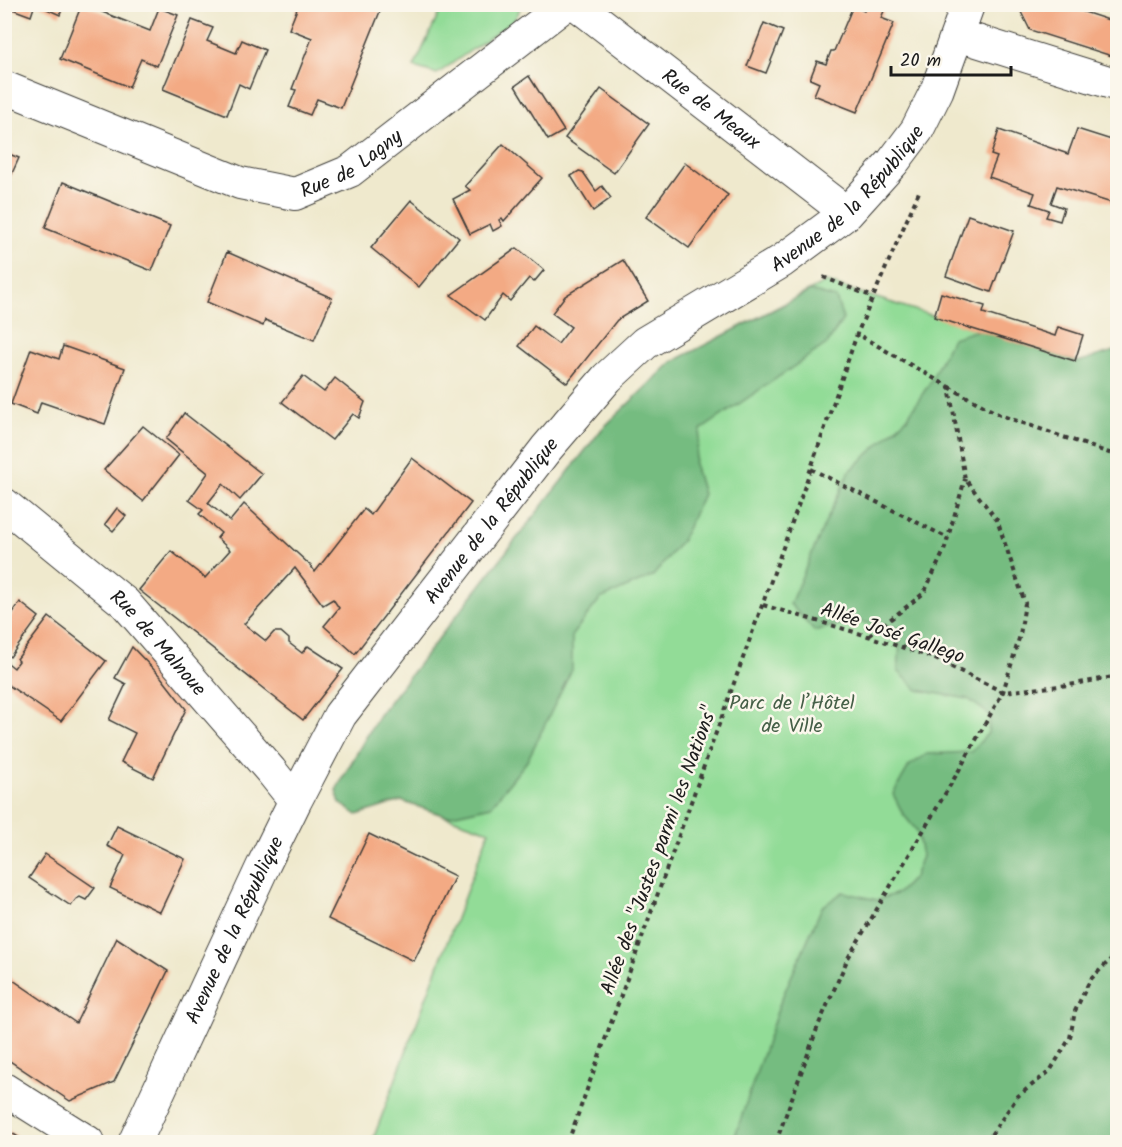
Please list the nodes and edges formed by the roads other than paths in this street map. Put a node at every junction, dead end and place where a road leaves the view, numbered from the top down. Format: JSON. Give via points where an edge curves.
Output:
{"nodes":[{"id":1,"x":566,"y":4,"type":"edge"},
{"id":2,"x":576,"y":4,"type":"edge"},
{"id":3,"x":963,"y":20,"type":"edge"},
{"id":4,"x":1118,"y":85,"type":"edge"},
{"id":5,"x":4,"y":87,"type":"edge"},
{"id":6,"x":847,"y":213,"type":"junction"},
{"id":7,"x":4,"y":504,"type":"edge"},
{"id":8,"x":295,"y":801,"type":"junction"},
{"id":9,"x":4,"y":1089,"type":"edge"},
{"id":10,"x":88,"y":1143,"type":"edge"},
{"id":11,"x":135,"y":1143,"type":"edge"}],
"edges":[{"from":1,"to":5,"type":"street","name":"Rue de Lagny","via":[[350,171],[295,194],[240,183]]},
{"from":2,"to":6,"type":"street","name":"Rue de Meaux"},
{"from":3,"to":4,"type":"street"},
{"from":3,"to":6,"type":"street","name":"Avenue de la République","via":[[937,90],[916,130]]},
{"from":6,"to":8,"type":"street","name":"Avenue de la République","via":[[782,261],[645,344],[607,378],[546,449],[340,715]]},
{"from":7,"to":8,"type":"street","name":"Rue de Malnoue","via":[[125,603]]},
{"from":8,"to":11,"type":"street","name":"Avenue de la République"},
{"from":9,"to":10,"type":"street"}]}
